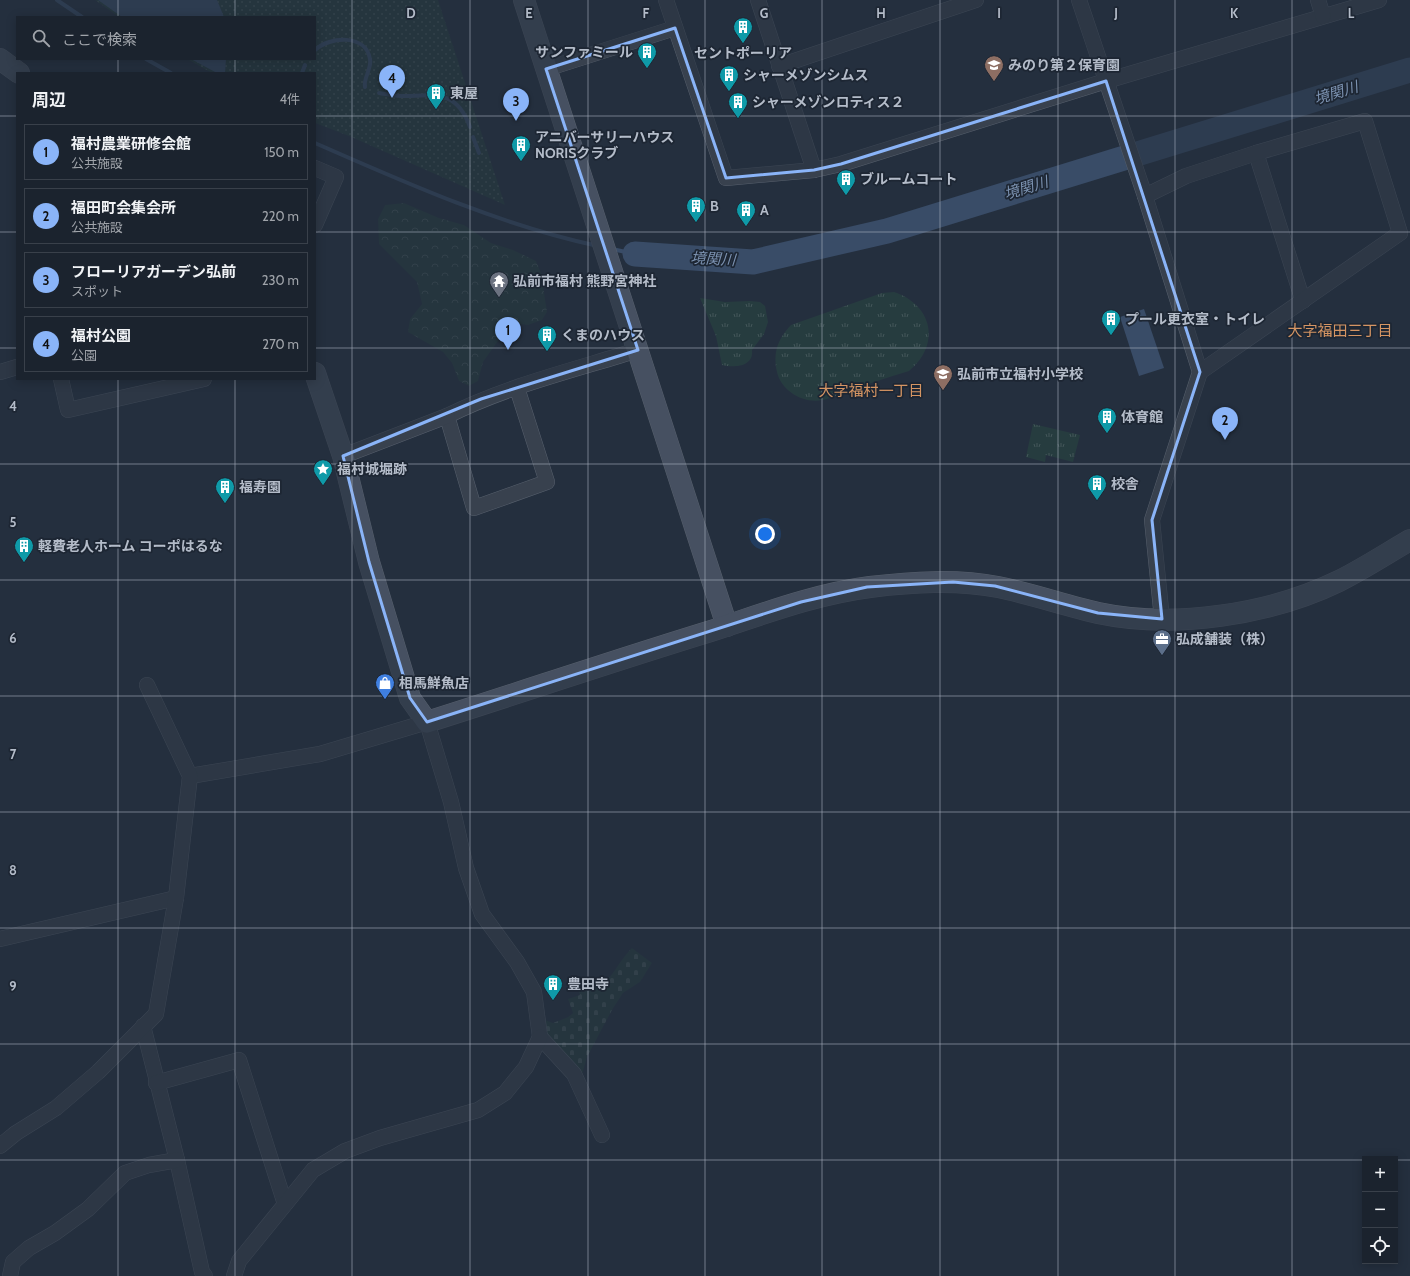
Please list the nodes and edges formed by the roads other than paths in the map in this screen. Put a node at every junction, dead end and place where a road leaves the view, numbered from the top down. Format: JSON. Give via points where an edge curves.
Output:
{"nodes":[{"id":1,"x":524,"y":0,"type":"edge"},
{"id":2,"x":666,"y":0,"type":"edge"},
{"id":3,"x":758,"y":0,"type":"edge"},
{"id":4,"x":976,"y":0,"type":"edge"},
{"id":5,"x":1079,"y":0,"type":"edge"},
{"id":6,"x":1318,"y":0,"type":"edge"},
{"id":7,"x":1378,"y":0,"type":"edge"},
{"id":8,"x":1323,"y":16,"type":"junction"},
{"id":9,"x":675,"y":28,"type":"junction"},
{"id":10,"x":0,"y":58,"type":"edge"},
{"id":11,"x":779,"y":66,"type":"junction"},
{"id":12,"x":546,"y":69,"type":"junction"},
{"id":13,"x":18,"y":72,"type":"edge"},
{"id":14,"x":1106,"y":81,"type":"junction"},
{"id":15,"x":1256,"y":153,"type":"junction"},
{"id":16,"x":316,"y":168,"type":"edge"},
{"id":17,"x":814,"y":170,"type":"junction"},
{"id":18,"x":1144,"y":196,"type":"junction"},
{"id":19,"x":316,"y":223,"type":"edge"},
{"id":20,"x":1303,"y":301,"type":"junction"},
{"id":21,"x":638,"y":350,"type":"junction"},
{"id":22,"x":16,"y":367,"type":"edge"},
{"id":23,"x":0,"y":372,"type":"edge"},
{"id":24,"x":1200,"y":372,"type":"junction"},
{"id":25,"x":316,"y":376,"type":"edge"},
{"id":26,"x":61,"y":380,"type":"edge"},
{"id":27,"x":200,"y":380,"type":"edge"},
{"id":28,"x":517,"y":388,"type":"junction"},
{"id":29,"x":447,"y":416,"type":"junction"},
{"id":30,"x":342,"y":456,"type":"junction"},
{"id":31,"x":1410,"y":540,"type":"edge"},
{"id":32,"x":1162,"y":619,"type":"junction"},
{"id":33,"x":727,"y":626,"type":"junction"},
{"id":34,"x":147,"y":685,"type":"dead end"},
{"id":35,"x":426,"y":722,"type":"junction"},
{"id":36,"x":190,"y":776,"type":"junction"},
{"id":37,"x":176,"y":898,"type":"junction"},
{"id":38,"x":0,"y":939,"type":"edge"},
{"id":39,"x":143,"y":1026,"type":"junction"},
{"id":40,"x":540,"y":1038,"type":"junction"},
{"id":41,"x":156,"y":1083,"type":"junction"},
{"id":42,"x":602,"y":1135,"type":"dead end"},
{"id":43,"x":0,"y":1146,"type":"edge"},
{"id":44,"x":177,"y":1160,"type":"junction"},
{"id":45,"x":285,"y":1204,"type":"junction"},
{"id":46,"x":10,"y":1276,"type":"edge"},
{"id":47,"x":205,"y":1276,"type":"edge"},
{"id":48,"x":234,"y":1276,"type":"edge"}],
"edges":[{"from":1,"to":12,"type":"street"},
{"from":2,"to":9,"type":"street"},
{"from":3,"to":11,"type":"street"},
{"from":4,"to":11,"type":"street"},
{"from":5,"to":14,"type":"street"},
{"from":6,"to":8,"type":"street"},
{"from":7,"to":8,"type":"street"},
{"from":8,"to":14,"type":"street"},
{"from":9,"to":12,"type":"street"},
{"from":9,"to":17,"type":"street","via":[[726,178]]},
{"from":10,"to":13,"type":"street"},
{"from":11,"to":17,"type":"street"},
{"from":12,"to":21,"type":"street"},
{"from":14,"to":17,"type":"street","via":[[841,164]]},
{"from":14,"to":18,"type":"street"},
{"from":15,"to":18,"type":"street","via":[[1186,176]]},
{"from":15,"to":20,"type":"street"},
{"from":15,"to":20,"type":"street","via":[[1366,121],[1400,233]]},
{"from":16,"to":19,"type":"street","via":[[336,177]]},
{"from":18,"to":24,"type":"street"},
{"from":20,"to":24,"type":"street"},
{"from":21,"to":28,"type":"street"},
{"from":21,"to":33,"type":"street"},
{"from":22,"to":23,"type":"street"},
{"from":24,"to":32,"type":"street","via":[[1152,520]]},
{"from":25,"to":30,"type":"street"},
{"from":26,"to":27,"type":"street","via":[[68,410]]},
{"from":28,"to":29,"type":"street","via":[[481,399]]},
{"from":28,"to":29,"type":"street","via":[[547,482],[474,508]]},
{"from":29,"to":30,"type":"street"},
{"from":30,"to":35,"type":"street","via":[[369,562],[410,698]]},
{"from":31,"to":32,"type":"street","via":[[1337,582],[1283,603],[1241,614]]},
{"from":32,"to":33,"type":"street","via":[[1128,618],[1098,613],[995,586],[953,582],[867,587],[832,594]]},
{"from":33,"to":35,"type":"street"},
{"from":34,"to":36,"type":"street"},
{"from":35,"to":36,"type":"street","via":[[320,754]]},
{"from":35,"to":40,"type":"street","via":[[451,802],[466,868],[482,914],[517,962],[534,992]]},
{"from":36,"to":37,"type":"street"},
{"from":37,"to":38,"type":"street"},
{"from":37,"to":39,"type":"street","via":[[156,1014]]},
{"from":39,"to":41,"type":"street"},
{"from":39,"to":43,"type":"street","via":[[98,1072],[56,1108]]},
{"from":40,"to":42,"type":"street","via":[[574,1074]]},
{"from":40,"to":45,"type":"street","via":[[526,1067],[504,1093],[478,1110],[345,1151],[313,1170]]},
{"from":41,"to":44,"type":"street"},
{"from":41,"to":45,"type":"street","via":[[240,1060]]},
{"from":44,"to":46,"type":"street","via":[[125,1173],[88,1209],[29,1248],[13,1262]]},
{"from":44,"to":47,"type":"street","via":[[193,1238]]},
{"from":45,"to":48,"type":"street","via":[[239,1261]]}]}
